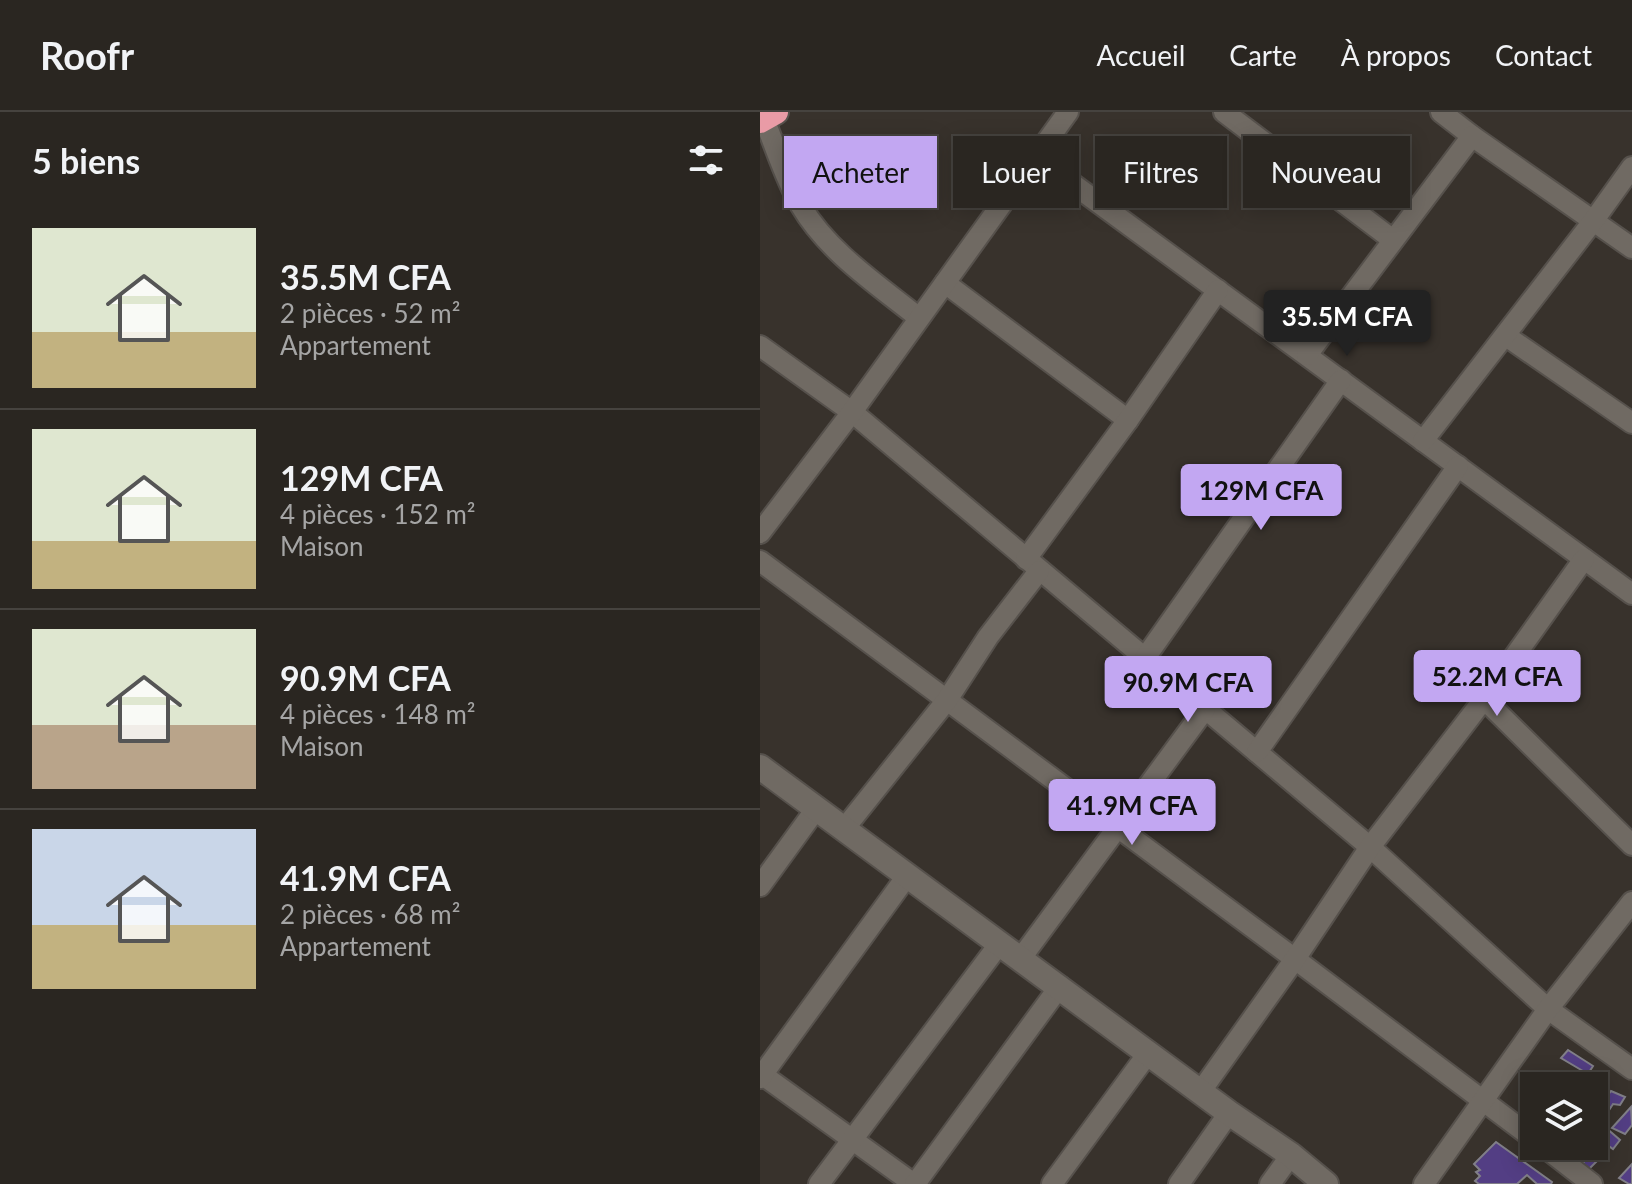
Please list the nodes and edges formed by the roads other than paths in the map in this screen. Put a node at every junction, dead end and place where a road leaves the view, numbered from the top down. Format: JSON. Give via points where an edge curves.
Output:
{"nodes":[{"id":1,"x":1068,"y":112,"type":"edge"},
{"id":2,"x":1224,"y":112,"type":"edge"},
{"id":3,"x":1441,"y":112,"type":"edge"},
{"id":4,"x":767,"y":118,"type":"edge"},
{"id":5,"x":1051,"y":136,"type":"edge"},
{"id":6,"x":1472,"y":136,"type":"junction"},
{"id":7,"x":1632,"y":167,"type":"edge"},
{"id":8,"x":1079,"y":188,"type":"edge"},
{"id":9,"x":999,"y":208,"type":"edge"},
{"id":10,"x":1594,"y":220,"type":"junction"},
{"id":11,"x":1393,"y":240,"type":"junction"},
{"id":12,"x":1632,"y":248,"type":"edge"},
{"id":13,"x":945,"y":283,"type":"junction"},
{"id":14,"x":1218,"y":290,"type":"junction"},
{"id":15,"x":919,"y":318,"type":"junction"},
{"id":16,"x":1506,"y":336,"type":"junction"},
{"id":17,"x":760,"y":346,"type":"edge"},
{"id":18,"x":1307,"y":355,"type":"junction"},
{"id":19,"x":1341,"y":380,"type":"junction"},
{"id":20,"x":852,"y":412,"type":"junction"},
{"id":21,"x":1128,"y":420,"type":"junction"},
{"id":22,"x":1632,"y":423,"type":"edge"},
{"id":23,"x":1423,"y":441,"type":"junction"},
{"id":24,"x":1458,"y":466,"type":"junction"},
{"id":25,"x":760,"y":533,"type":"edge"},
{"id":26,"x":1584,"y":559,"type":"junction"},
{"id":27,"x":760,"y":561,"type":"edge"},
{"id":28,"x":1033,"y":565,"type":"junction"},
{"id":29,"x":1632,"y":594,"type":"edge"},
{"id":30,"x":1145,"y":658,"type":"junction"},
{"id":31,"x":1484,"y":699,"type":"junction"},
{"id":32,"x":947,"y":700,"type":"junction"},
{"id":33,"x":1205,"y":709,"type":"junction"},
{"id":34,"x":1257,"y":752,"type":"junction"},
{"id":35,"x":761,"y":771,"type":"edge"},
{"id":36,"x":816,"y":809,"type":"junction"},
{"id":37,"x":844,"y":829,"type":"junction"},
{"id":38,"x":1118,"y":829,"type":"junction"},
{"id":39,"x":1632,"y":845,"type":"edge"},
{"id":40,"x":1370,"y":847,"type":"junction"},
{"id":41,"x":907,"y":876,"type":"junction"},
{"id":42,"x":760,"y":886,"type":"edge"},
{"id":43,"x":1632,"y":902,"type":"edge"},
{"id":44,"x":1000,"y":943,"type":"junction"},
{"id":45,"x":1021,"y":958,"type":"junction"},
{"id":46,"x":1295,"y":959,"type":"junction"},
{"id":47,"x":1060,"y":986,"type":"junction"},
{"id":48,"x":1548,"y":1009,"type":"junction"},
{"id":49,"x":1149,"y":1052,"type":"junction"},
{"id":50,"x":1632,"y":1069,"type":"edge"},
{"id":51,"x":761,"y":1075,"type":"edge"},
{"id":52,"x":1201,"y":1091,"type":"junction"},
{"id":53,"x":1485,"y":1101,"type":"junction"},
{"id":54,"x":1229,"y":1113,"type":"junction"},
{"id":55,"x":1520,"y":1128,"type":"edge"},
{"id":56,"x":852,"y":1140,"type":"junction"},
{"id":57,"x":1291,"y":1155,"type":"junction"},
{"id":58,"x":1561,"y":1160,"type":"edge"},
{"id":59,"x":819,"y":1184,"type":"edge"},
{"id":60,"x":914,"y":1184,"type":"edge"},
{"id":61,"x":1052,"y":1184,"type":"edge"},
{"id":62,"x":1179,"y":1184,"type":"edge"},
{"id":63,"x":1270,"y":1184,"type":"edge"},
{"id":64,"x":1326,"y":1184,"type":"edge"},
{"id":65,"x":1424,"y":1184,"type":"edge"},
{"id":66,"x":1592,"y":1184,"type":"edge"}],
"edges":[{"from":1,"to":5,"type":"street"},
{"from":2,"to":11,"type":"street"},
{"from":3,"to":6,"type":"street"},
{"from":4,"to":15,"type":"street","via":[[789,182],[814,224]]},
{"from":6,"to":10,"type":"street"},
{"from":6,"to":11,"type":"street"},
{"from":7,"to":10,"type":"street"},
{"from":8,"to":14,"type":"street"},
{"from":9,"to":13,"type":"street"},
{"from":10,"to":12,"type":"street"},
{"from":10,"to":16,"type":"street"},
{"from":11,"to":18,"type":"street"},
{"from":13,"to":15,"type":"street"},
{"from":13,"to":21,"type":"street"},
{"from":14,"to":18,"type":"street"},
{"from":14,"to":21,"type":"street"},
{"from":15,"to":20,"type":"street"},
{"from":16,"to":22,"type":"street"},
{"from":16,"to":23,"type":"street"},
{"from":17,"to":20,"type":"street"},
{"from":18,"to":19,"type":"street"},
{"from":19,"to":23,"type":"street"},
{"from":19,"to":30,"type":"street"},
{"from":20,"to":25,"type":"street"},
{"from":20,"to":28,"type":"street"},
{"from":21,"to":28,"type":"street"},
{"from":23,"to":24,"type":"street"},
{"from":24,"to":26,"type":"street"},
{"from":24,"to":34,"type":"street"},
{"from":26,"to":29,"type":"street"},
{"from":26,"to":31,"type":"street"},
{"from":27,"to":32,"type":"street"},
{"from":28,"to":30,"type":"street"},
{"from":28,"to":32,"type":"street"},
{"from":30,"to":33,"type":"street"},
{"from":31,"to":39,"type":"street"},
{"from":31,"to":40,"type":"street"},
{"from":32,"to":37,"type":"street"},
{"from":32,"to":38,"type":"street"},
{"from":33,"to":34,"type":"street"},
{"from":33,"to":38,"type":"street"},
{"from":34,"to":40,"type":"street"},
{"from":35,"to":36,"type":"main road"},
{"from":36,"to":37,"type":"main road"},
{"from":36,"to":42,"type":"street"},
{"from":37,"to":41,"type":"main road"},
{"from":38,"to":45,"type":"street"},
{"from":38,"to":46,"type":"street"},
{"from":40,"to":46,"type":"street"},
{"from":40,"to":48,"type":"street"},
{"from":41,"to":44,"type":"main road"},
{"from":41,"to":51,"type":"street"},
{"from":43,"to":48,"type":"street"},
{"from":44,"to":45,"type":"main road"},
{"from":44,"to":56,"type":"street"},
{"from":45,"to":47,"type":"main road"},
{"from":46,"to":52,"type":"street"},
{"from":46,"to":53,"type":"street"},
{"from":47,"to":49,"type":"main road"},
{"from":47,"to":60,"type":"street"},
{"from":48,"to":50,"type":"street"},
{"from":48,"to":53,"type":"street"},
{"from":49,"to":52,"type":"main road"},
{"from":49,"to":61,"type":"street"},
{"from":51,"to":56,"type":"street"},
{"from":52,"to":54,"type":"main road"},
{"from":53,"to":55,"type":"street"},
{"from":53,"to":65,"type":"street"},
{"from":54,"to":57,"type":"main road"},
{"from":54,"to":62,"type":"street"},
{"from":56,"to":59,"type":"street"},
{"from":56,"to":60,"type":"street"},
{"from":57,"to":63,"type":"street"},
{"from":57,"to":64,"type":"main road"},
{"from":58,"to":66,"type":"street"}]}
